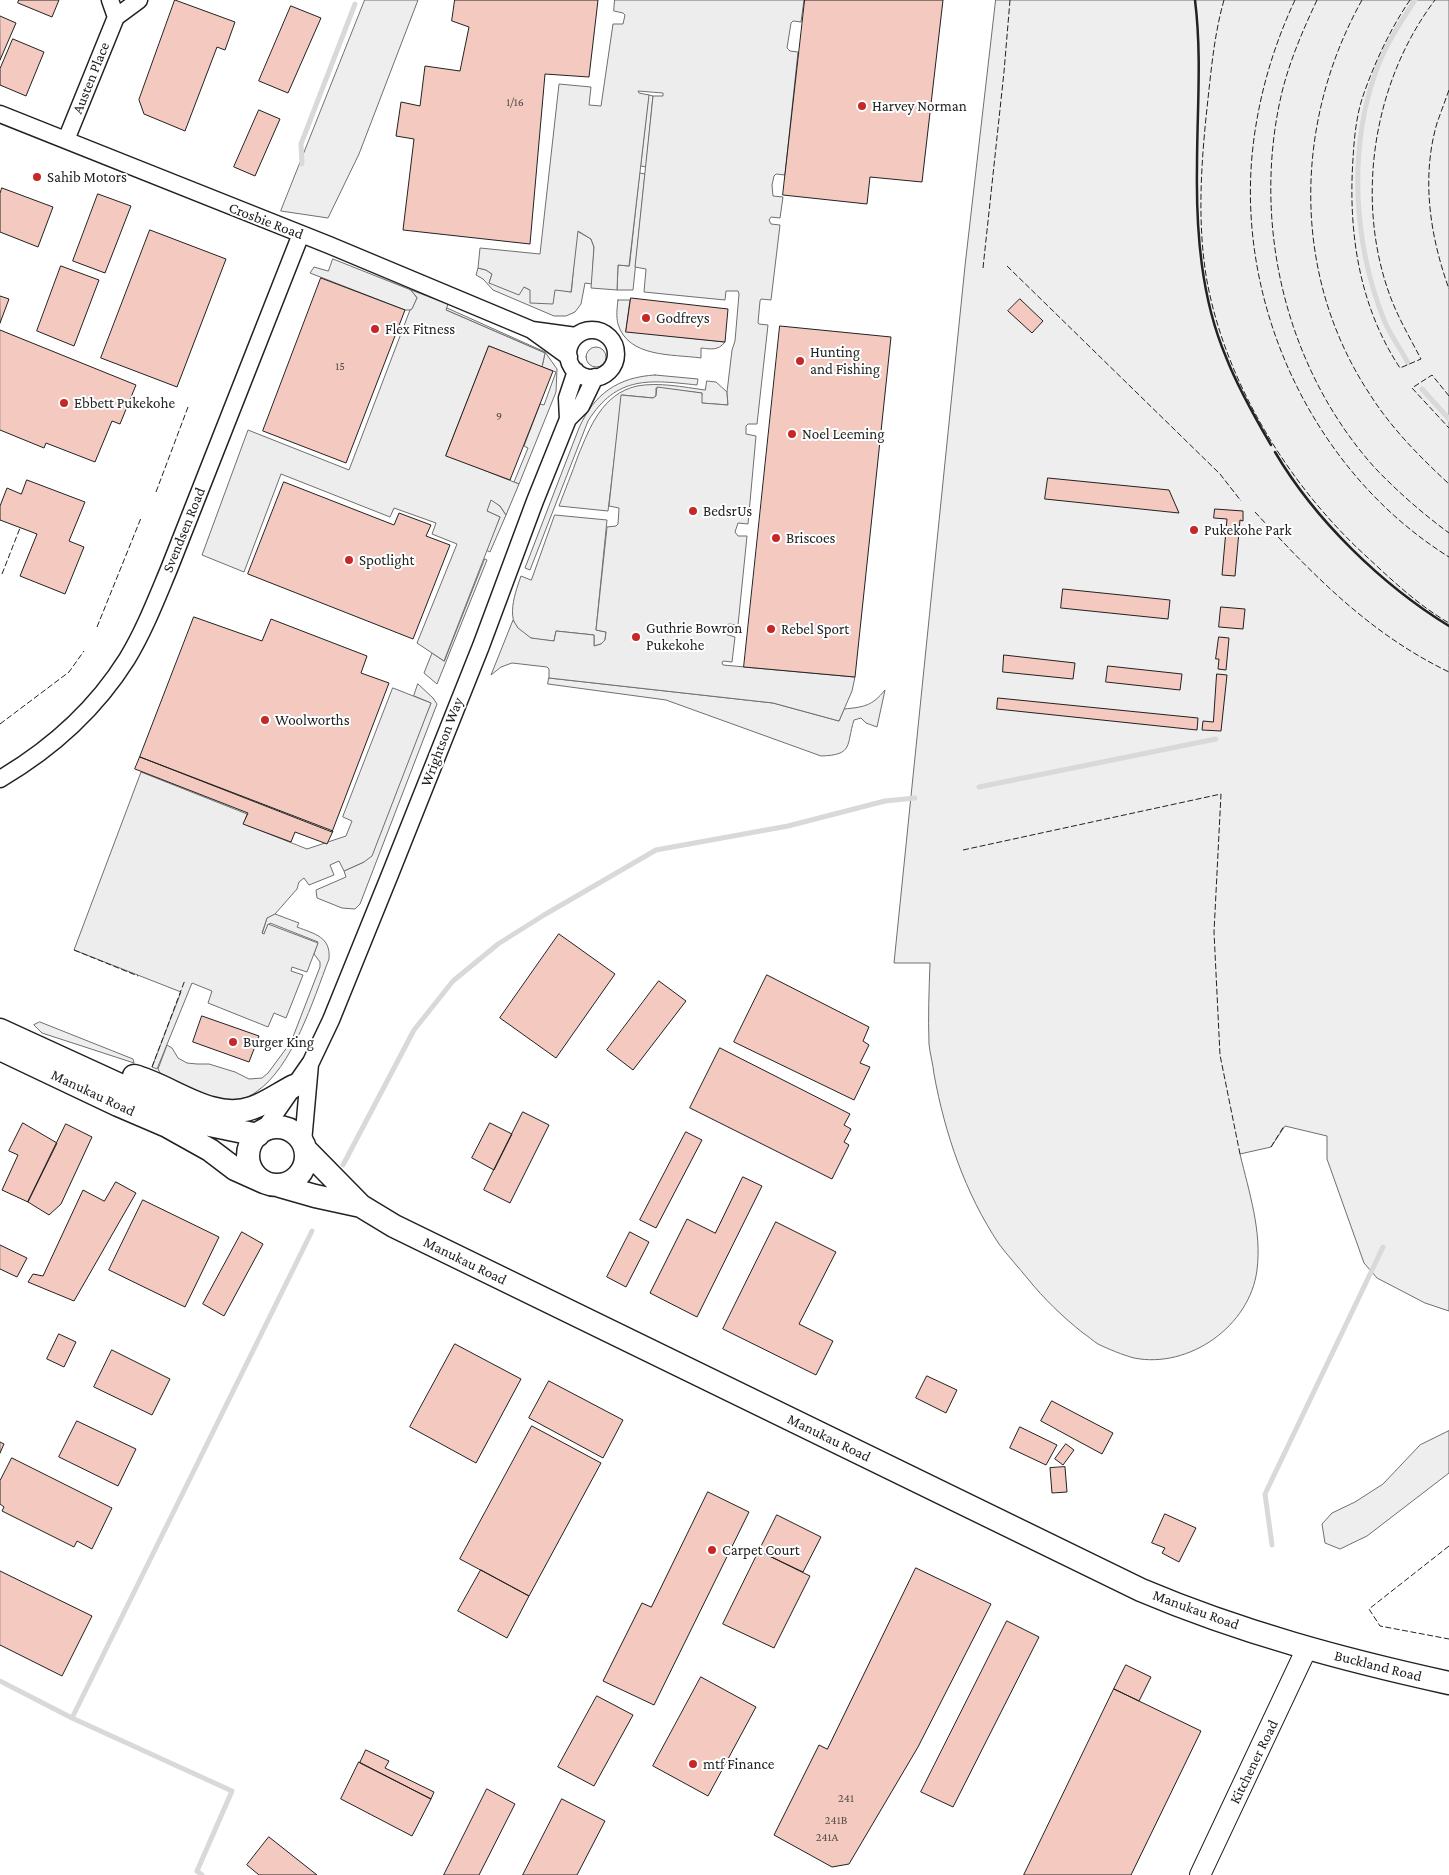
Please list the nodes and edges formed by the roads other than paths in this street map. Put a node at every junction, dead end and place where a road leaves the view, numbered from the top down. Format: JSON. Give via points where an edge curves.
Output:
{"nodes":[{"id":1,"x":110,"y":0,"type":"edge"},
{"id":2,"x":139,"y":0,"type":"edge"},
{"id":3,"x":116,"y":17,"type":"junction"},
{"id":4,"x":0,"y":114,"type":"edge"},
{"id":5,"x":66,"y":140,"type":"junction"},
{"id":6,"x":301,"y":234,"type":"junction"},
{"id":7,"x":532,"y":330,"type":"junction"},
{"id":8,"x":576,"y":336,"type":"junction"},
{"id":9,"x":572,"y":364,"type":"junction"},
{"id":10,"x":595,"y":377,"type":"junction"},
{"id":11,"x":568,"y":419,"type":"junction"},
{"id":12,"x":0,"y":779,"type":"edge"},
{"id":13,"x":0,"y":1030,"type":"edge"},
{"id":14,"x":0,"y":1050,"type":"edge"},
{"id":15,"x":70,"y":1062,"type":"junction"},
{"id":16,"x":311,"y":1062,"type":"junction"},
{"id":17,"x":294,"y":1086,"type":"junction"},
{"id":18,"x":260,"y":1133,"type":"junction"},
{"id":19,"x":304,"y":1146,"type":"junction"},
{"id":20,"x":272,"y":1184,"type":"junction"},
{"id":21,"x":361,"y":1206,"type":"junction"},
{"id":22,"x":1307,"y":1648,"type":"junction"},
{"id":23,"x":1449,"y":1683,"type":"edge"},
{"id":24,"x":1200,"y":1875,"type":"edge"}],
"edges":[{"from":1,"to":3,"type":"street"},
{"from":2,"to":3,"type":"street"},
{"from":3,"to":5,"type":"street","name":"Austen Place"},
{"from":4,"to":5,"type":"street","name":"Crosbie Road"},
{"from":5,"to":6,"type":"street","name":"Crosbie Road"},
{"from":6,"to":7,"type":"street","name":"Crosbie Road"},
{"from":6,"to":12,"type":"street","name":"Svendsen Road","via":[[169,569],[132,650],[111,682],[75,722],[34,758]]},
{"from":7,"to":8,"type":"street","name":"Crosbie Road"},
{"from":7,"to":9,"type":"street","name":"Crosbie Road"},
{"from":8,"to":9,"type":"street","via":[[569,349]]},
{"from":8,"to":10,"type":"street","via":[[588,330],[601,332],[615,346],[612,366],[608,372]]},
{"from":9,"to":10,"type":"street","via":[[581,375]]},
{"from":9,"to":11,"type":"street","name":"Wrightson Way","via":[[567,398]]},
{"from":10,"to":11,"type":"street","name":"Wrightson Way","via":[[581,406]]},
{"from":11,"to":16,"type":"street","name":"Wrightson Way","via":[[392,872]]},
{"from":13,"to":15,"type":"main road","name":"Manukau Road"},
{"from":14,"to":20,"type":"main road","name":"Manukau Road","via":[[168,1126],[235,1169]]},
{"from":15,"to":17,"type":"main road","via":[[137,1077],[209,1107],[228,1111],[252,1108]]},
{"from":15,"to":18,"type":"main road","name":"Manukau Road","via":[[205,1124]]},
{"from":16,"to":17,"type":"street","name":"Wrightson Way"},
{"from":16,"to":19,"type":"street","name":"Wrightson Way"},
{"from":17,"to":18,"type":"street","name":"Wrightson Way"},
{"from":18,"to":19,"type":"main road","via":[[281,1127],[298,1135]]},
{"from":18,"to":20,"type":"main road","via":[[250,1148],[249,1164],[257,1178]]},
{"from":19,"to":20,"type":"main road","via":[[306,1160],[298,1177],[289,1183]]},
{"from":19,"to":21,"type":"main road","name":"Manukau Road"},
{"from":20,"to":21,"type":"main road","name":"Manukau Road"},
{"from":21,"to":22,"type":"main road","name":"Manukau Road","via":[[394,1226],[1142,1590],[1182,1607]]},
{"from":22,"to":23,"type":"main road","name":"Buckland Road"},
{"from":22,"to":24,"type":"street","name":"Kitchener Road"}]}
